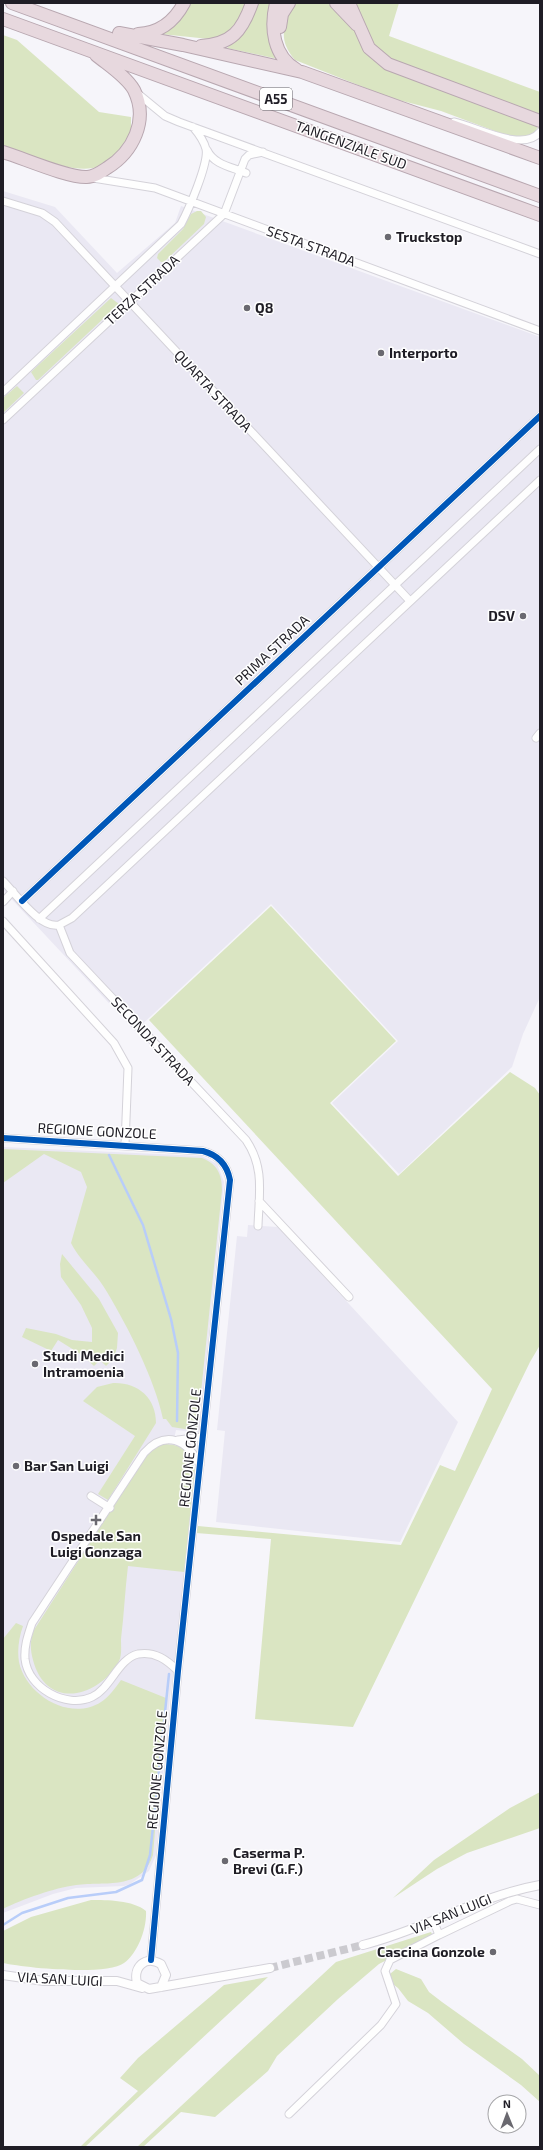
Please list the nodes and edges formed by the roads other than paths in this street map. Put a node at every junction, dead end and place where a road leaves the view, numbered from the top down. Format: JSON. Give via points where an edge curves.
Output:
{"nodes":[{"id":1,"x":12,"y":3,"type":"edge"},
{"id":2,"x":184,"y":3,"type":"edge"},
{"id":3,"x":252,"y":3,"type":"edge"},
{"id":4,"x":276,"y":3,"type":"edge"},
{"id":5,"x":289,"y":3,"type":"edge"},
{"id":6,"x":336,"y":3,"type":"edge"},
{"id":7,"x":350,"y":3,"type":"edge"},
{"id":8,"x":3,"y":19,"type":"edge"},
{"id":9,"x":57,"y":20,"type":"junction"},
{"id":10,"x":360,"y":27,"type":"junction"},
{"id":11,"x":119,"y":33,"type":"junction"},
{"id":12,"x":183,"y":45,"type":"junction"},
{"id":13,"x":278,"y":48,"type":"junction"},
{"id":14,"x":89,"y":49,"type":"junction"},
{"id":15,"x":302,"y":72,"type":"junction"},
{"id":16,"x":134,"y":90,"type":"junction"},
{"id":17,"x":408,"y":110,"type":"junction"},
{"id":18,"x":540,"y":121,"type":"edge"},
{"id":19,"x":192,"y":126,"type":"junction"},
{"id":20,"x":540,"y":132,"type":"edge"},
{"id":21,"x":207,"y":150,"type":"junction"},
{"id":22,"x":3,"y":152,"type":"edge"},
{"id":23,"x":263,"y":152,"type":"junction"},
{"id":24,"x":540,"y":158,"type":"edge"},
{"id":25,"x":243,"y":172,"type":"junction"},
{"id":26,"x":88,"y":177,"type":"junction"},
{"id":27,"x":540,"y":196,"type":"edge"},
{"id":28,"x":3,"y":200,"type":"edge"},
{"id":29,"x":191,"y":202,"type":"junction"},
{"id":30,"x":224,"y":214,"type":"junction"},
{"id":31,"x":540,"y":215,"type":"edge"},
{"id":32,"x":540,"y":254,"type":"edge"},
{"id":33,"x":116,"y":286,"type":"junction"},
{"id":34,"x":130,"y":302,"type":"junction"},
{"id":35,"x":540,"y":330,"type":"edge"},
{"id":36,"x":3,"y":392,"type":"edge"},
{"id":37,"x":540,"y":416,"type":"edge"},
{"id":38,"x":3,"y":420,"type":"edge"},
{"id":39,"x":540,"y":449,"type":"edge"},
{"id":40,"x":540,"y":480,"type":"edge"},
{"id":41,"x":378,"y":567,"type":"junction"},
{"id":42,"x":395,"y":585,"type":"junction"},
{"id":43,"x":410,"y":602,"type":"junction"},
{"id":44,"x":3,"y":881,"type":"edge"},
{"id":45,"x":13,"y":891,"type":"junction"},
{"id":46,"x":22,"y":901,"type":"junction"},
{"id":47,"x":3,"y":902,"type":"edge"},
{"id":48,"x":39,"y":919,"type":"junction"},
{"id":49,"x":3,"y":921,"type":"edge"},
{"id":50,"x":59,"y":925,"type":"junction"},
{"id":51,"x":3,"y":1138,"type":"edge"},
{"id":52,"x":125,"y":1144,"type":"junction"},
{"id":53,"x":259,"y":1201,"type":"junction"},
{"id":54,"x":258,"y":1226,"type":"dead end"},
{"id":55,"x":349,"y":1297,"type":"dead end"},
{"id":56,"x":203,"y":1437,"type":"junction"},
{"id":57,"x":175,"y":1440,"type":"junction"},
{"id":58,"x":200,"y":1466,"type":"junction"},
{"id":59,"x":91,"y":1496,"type":"dead end"},
{"id":60,"x":110,"y":1508,"type":"junction"},
{"id":61,"x":178,"y":1671,"type":"junction"},
{"id":62,"x":540,"y":1885,"type":"edge"},
{"id":63,"x":540,"y":1905,"type":"edge"},
{"id":64,"x":434,"y":1922,"type":"junction"},
{"id":65,"x":439,"y":1935,"type":"junction"},
{"id":66,"x":363,"y":1945,"type":"tunnel mouth"},
{"id":67,"x":151,"y":1960,"type":"junction"},
{"id":68,"x":270,"y":1968,"type":"tunnel mouth"},
{"id":69,"x":3,"y":1975,"type":"edge"},
{"id":70,"x":135,"y":1975,"type":"junction"},
{"id":71,"x":166,"y":1975,"type":"junction"},
{"id":72,"x":118,"y":1982,"type":"junction"},
{"id":73,"x":190,"y":1983,"type":"junction"},
{"id":74,"x":161,"y":1987,"type":"junction"},
{"id":75,"x":145,"y":1988,"type":"junction"},
{"id":76,"x":289,"y":2114,"type":"dead end"}],
"edges":[{"from":1,"to":9,"type":"highway","name":"TANGENZIALE SUD","number":"A55"},
{"from":2,"to":11,"type":"highway","via":[[173,19],[155,31]]},
{"from":3,"to":12,"type":"highway","via":[[241,28],[228,40],[212,45]]},
{"from":4,"to":13,"type":"highway","via":[[273,28]]},
{"from":5,"to":13,"type":"highway","via":[[282,14]]},
{"from":6,"to":10,"type":"highway","via":[[350,20]]},
{"from":7,"to":10,"type":"highway"},
{"from":8,"to":14,"type":"highway","name":"TANGENZIALE SUD","number":"A55"},
{"from":9,"to":11,"type":"highway"},
{"from":9,"to":27,"type":"highway","name":"TANGENZIALE SUD","number":"A55"},
{"from":10,"to":18,"type":"highway","via":[[369,48],[388,64]]},
{"from":11,"to":12,"type":"highway"},
{"from":12,"to":15,"type":"highway"},
{"from":13,"to":15,"type":"highway","via":[[287,62]]},
{"from":14,"to":16,"type":"highway"},
{"from":14,"to":31,"type":"highway","name":"TANGENZIALE SUD","number":"A55"},
{"from":15,"to":17,"type":"highway"},
{"from":16,"to":19,"type":"street","via":[[165,116]]},
{"from":16,"to":26,"type":"highway","via":[[139,118],[136,138],[120,159]]},
{"from":17,"to":20,"type":"street","via":[[470,126],[514,141],[530,139]]},
{"from":17,"to":24,"type":"highway"},
{"from":19,"to":21,"type":"street","via":[[200,135]]},
{"from":19,"to":23,"type":"street"},
{"from":21,"to":25,"type":"street","via":[[216,162]]},
{"from":21,"to":29,"type":"street","name":"TERZA STRADA"},
{"from":22,"to":26,"type":"highway","via":[[72,175]]},
{"from":23,"to":25,"type":"street","name":"TERZA STRADA","via":[[249,155]]},
{"from":23,"to":32,"type":"street"},
{"from":25,"to":30,"type":"street","name":"TERZA STRADA"},
{"from":26,"to":29,"type":"street","name":"SESTA STRADA","via":[[141,184]]},
{"from":28,"to":33,"type":"street","name":"QUARTA STRADA","via":[[49,216]]},
{"from":29,"to":30,"type":"street","name":"SESTA STRADA"},
{"from":29,"to":33,"type":"street","name":"TERZA STRADA","via":[[175,231]]},
{"from":30,"to":34,"type":"street","name":"TERZA STRADA"},
{"from":30,"to":35,"type":"street","name":"SESTA STRADA"},
{"from":33,"to":34,"type":"street","name":"QUARTA STRADA"},
{"from":33,"to":36,"type":"street","name":"TERZA STRADA"},
{"from":34,"to":38,"type":"street","name":"TERZA STRADA"},
{"from":34,"to":41,"type":"street","name":"QUARTA STRADA"},
{"from":37,"to":41,"type":"street","name":"PRIMA STRADA"},
{"from":39,"to":42,"type":"street"},
{"from":40,"to":43,"type":"street"},
{"from":41,"to":42,"type":"street","name":"QUARTA STRADA"},
{"from":41,"to":46,"type":"street","name":"PRIMA STRADA"},
{"from":42,"to":43,"type":"street","name":"QUARTA STRADA"},
{"from":42,"to":48,"type":"street"},
{"from":43,"to":50,"type":"street","via":[[72,918]]},
{"from":44,"to":45,"type":"street"},
{"from":45,"to":46,"type":"street"},
{"from":45,"to":47,"type":"street"},
{"from":46,"to":48,"type":"street"},
{"from":48,"to":50,"type":"street","via":[[48,925]]},
{"from":49,"to":52,"type":"street","via":[[114,1043],[126,1061],[129,1076]]},
{"from":50,"to":53,"type":"street","name":"SECONDA STRADA","via":[[70,953],[246,1140],[258,1163]]},
{"from":51,"to":52,"type":"street","name":"REGIONE GONZOLE"},
{"from":52,"to":56,"type":"street","name":"REGIONE GONZOLE","via":[[212,1153],[229,1173],[229,1204]]},
{"from":53,"to":54,"type":"street","name":"SECONDA STRADA"},
{"from":53,"to":55,"type":"street"},
{"from":56,"to":57,"type":"street","name":"REGIONE GONZOLE"},
{"from":56,"to":58,"type":"street","name":"REGIONE GONZOLE"},
{"from":57,"to":58,"type":"street","name":"REGIONE GONZOLE","via":[[187,1446]]},
{"from":57,"to":60,"type":"street","name":"REGIONE GONZOLE","via":[[163,1440],[152,1444]]},
{"from":58,"to":61,"type":"street","name":"REGIONE GONZOLE"},
{"from":59,"to":60,"type":"street"},
{"from":60,"to":61,"type":"street","name":"REGIONE GONZOLE","via":[[32,1623],[25,1649],[25,1659],[30,1673],[42,1688],[65,1699],[83,1700],[100,1692],[128,1660],[138,1654],[160,1656]]},
{"from":61,"to":67,"type":"street","name":"REGIONE GONZOLE"},
{"from":62,"to":64,"type":"street","name":"VIA SAN LUIGI","via":[[495,1896]]},
{"from":63,"to":65,"type":"street","via":[[517,1899],[510,1901]]},
{"from":64,"to":65,"type":"street"},
{"from":64,"to":66,"type":"street","name":"VIA SAN LUIGI","via":[[385,1940]]},
{"from":65,"to":76,"type":"street","via":[[390,1960],[385,1971],[396,2004],[381,2025]]},
{"from":67,"to":70,"type":"street","name":"VIA SAN LUIGI","via":[[142,1963]]},
{"from":67,"to":71,"type":"street","name":"VIA SAN LUIGI","via":[[161,1964]]},
{"from":68,"to":73,"type":"street","name":"VIA SAN LUIGI"},
{"from":69,"to":72,"type":"street","name":"VIA SAN LUIGI","via":[[44,1981]]},
{"from":70,"to":72,"type":"street","name":"VIA SAN LUIGI"},
{"from":70,"to":75,"type":"street","via":[[137,1983]]},
{"from":71,"to":73,"type":"street","name":"VIA SAN LUIGI"},
{"from":71,"to":74,"type":"street"},
{"from":72,"to":75,"type":"street","name":"VIA SAN LUIGI"},
{"from":73,"to":74,"type":"street","name":"VIA SAN LUIGI"},
{"from":74,"to":75,"type":"street","name":"VIA SAN LUIGI"}]}
